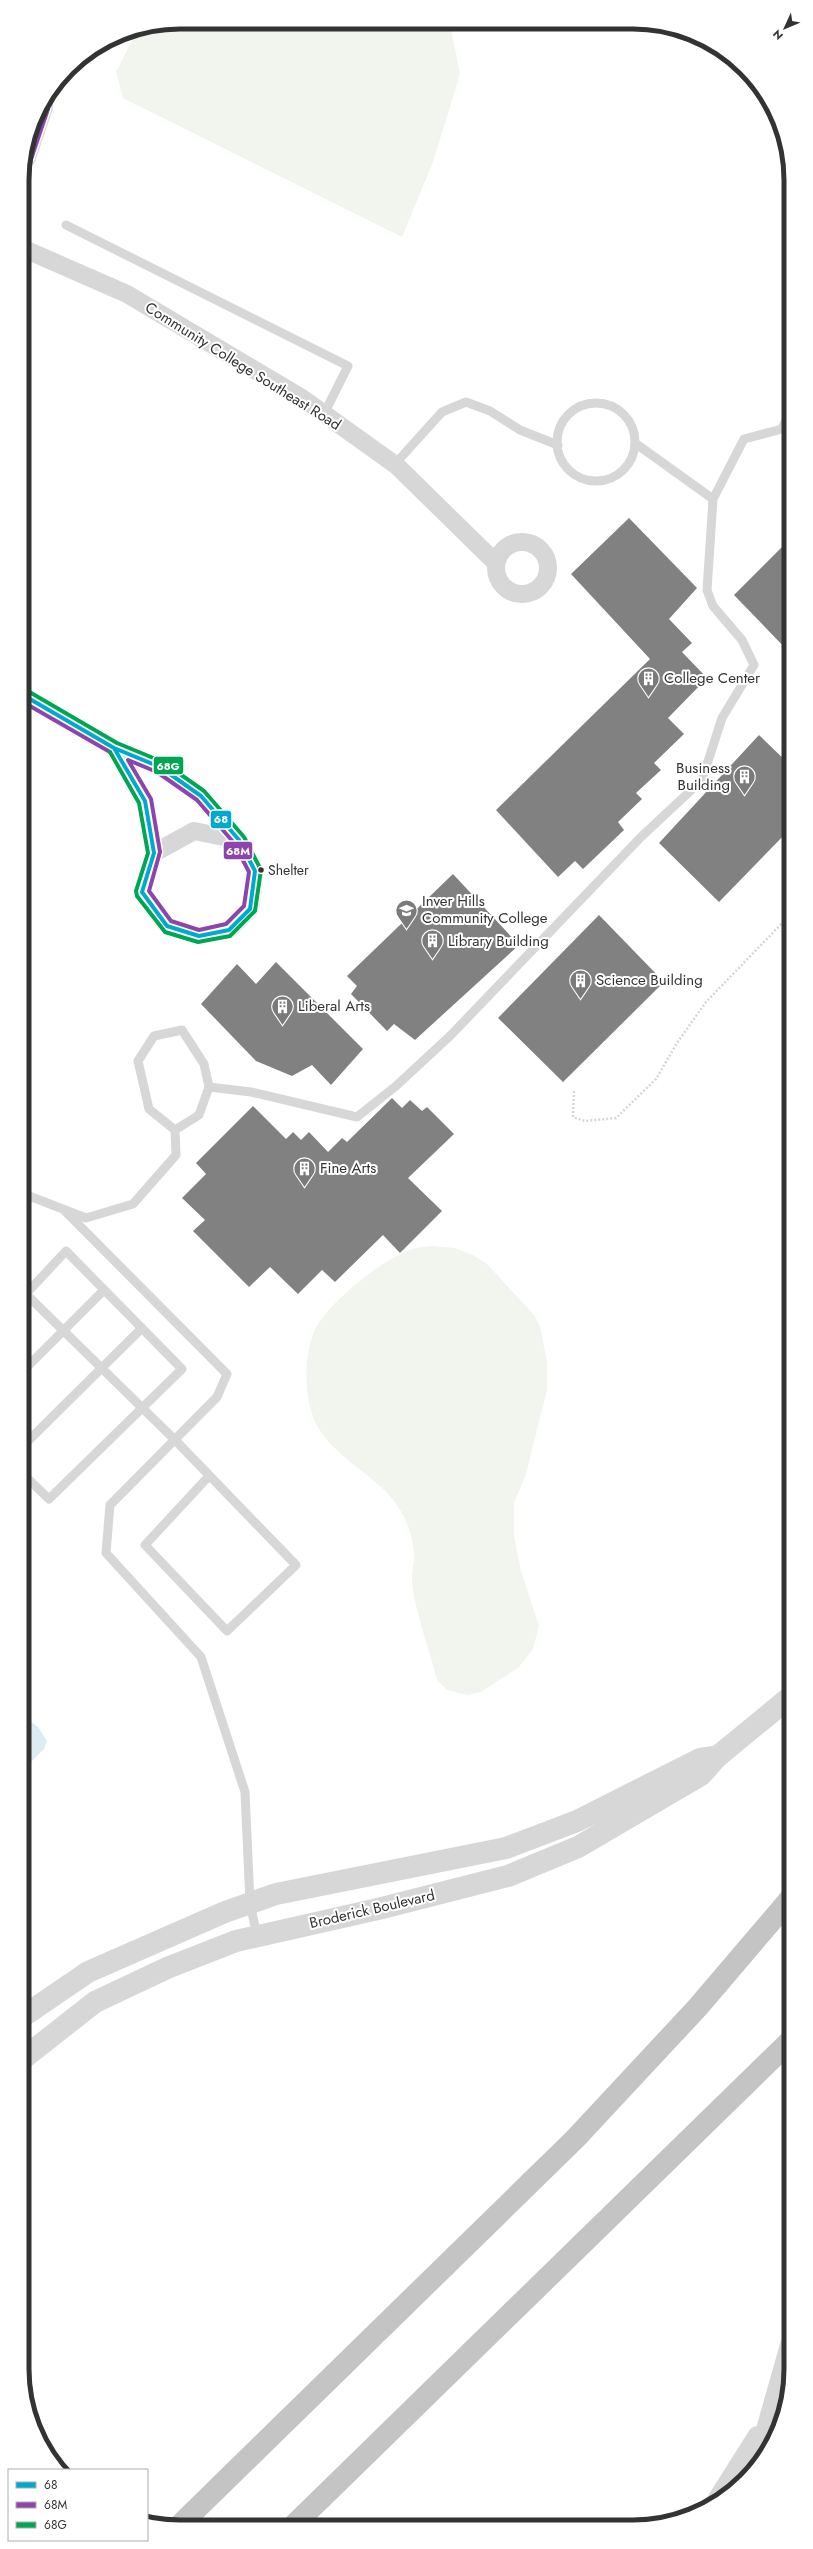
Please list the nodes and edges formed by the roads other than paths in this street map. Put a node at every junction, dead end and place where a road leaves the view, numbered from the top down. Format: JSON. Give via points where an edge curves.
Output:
{"nodes":[{"id":1,"x":66,"y":225,"type":"dead end"},
{"id":2,"x":29,"y":251,"type":"edge"},
{"id":3,"x":324,"y":414,"type":"junction"},
{"id":4,"x":784,"y":431,"type":"edge"},
{"id":5,"x":635,"y":443,"type":"junction"},
{"id":6,"x":558,"y":445,"type":"junction"},
{"id":7,"x":395,"y":464,"type":"junction"},
{"id":8,"x":713,"y":499,"type":"junction"},
{"id":9,"x":496,"y":563,"type":"dead end"},
{"id":10,"x":29,"y":698,"type":"edge"},
{"id":11,"x":114,"y":748,"type":"junction"},
{"id":12,"x":239,"y":840,"type":"junction"},
{"id":13,"x":154,"y":853,"type":"junction"},
{"id":14,"x":209,"y":1087,"type":"junction"},
{"id":15,"x":175,"y":1130,"type":"junction"},
{"id":16,"x":29,"y":1196,"type":"edge"},
{"id":17,"x":63,"y":1209,"type":"junction"},
{"id":18,"x":104,"y":1290,"type":"junction"},
{"id":19,"x":29,"y":1291,"type":"edge"},
{"id":20,"x":29,"y":1299,"type":"edge"},
{"id":21,"x":142,"y":1328,"type":"junction"},
{"id":22,"x":63,"y":1331,"type":"junction"},
{"id":23,"x":29,"y":1365,"type":"edge"},
{"id":24,"x":101,"y":1368,"type":"junction"},
{"id":25,"x":141,"y":1408,"type":"junction"},
{"id":26,"x":174,"y":1440,"type":"junction"},
{"id":27,"x":29,"y":1441,"type":"edge"},
{"id":28,"x":209,"y":1476,"type":"junction"},
{"id":29,"x":29,"y":1480,"type":"edge"},
{"id":30,"x":784,"y":1702,"type":"edge"},
{"id":31,"x":717,"y":1756,"type":"junction"},
{"id":32,"x":250,"y":1903,"type":"junction"},
{"id":33,"x":784,"y":1906,"type":"edge"},
{"id":34,"x":257,"y":1936,"type":"junction"},
{"id":35,"x":29,"y":2012,"type":"edge"},
{"id":36,"x":784,"y":2047,"type":"edge"},
{"id":37,"x":29,"y":2054,"type":"edge"},
{"id":38,"x":784,"y":2367,"type":"edge"},
{"id":39,"x":767,"y":2422,"type":"junction"},
{"id":40,"x":760,"y":2451,"type":"edge"},
{"id":41,"x":248,"y":2459,"type":"junction"},
{"id":42,"x":725,"y":2489,"type":"edge"},
{"id":43,"x":172,"y":2520,"type":"edge"},
{"id":44,"x":185,"y":2520,"type":"edge"},
{"id":45,"x":299,"y":2520,"type":"edge"}],
"edges":[{"from":1,"to":3,"type":"lane","via":[[348,366]]},
{"from":2,"to":3,"type":"street","name":"Community College Southeast Road","via":[[127,294]]},
{"from":3,"to":7,"type":"street","name":"Community College Southeast Road"},
{"from":4,"to":8,"type":"lane","via":[[744,439]]},
{"from":5,"to":6,"type":"lane","via":[[633,456],[626,467],[617,475],[593,481],[580,478],[570,471],[562,461]]},
{"from":5,"to":6,"type":"lane","via":[[633,430],[618,410],[593,403],[580,406],[570,414],[562,424]]},
{"from":5,"to":8,"type":"lane"},
{"from":6,"to":7,"type":"lane","via":[[520,430],[490,411],[466,402],[442,412]]},
{"from":7,"to":9,"type":"street","name":"Community College Southeast Road"},
{"from":8,"to":14,"type":"lane","via":[[707,590],[713,606],[742,640],[754,665],[722,718],[702,780],[641,837],[450,1036],[396,1086],[357,1117],[251,1092]]},
{"from":10,"to":11,"type":"street"},
{"from":11,"to":12,"type":"street","via":[[160,767],[201,796]]},
{"from":11,"to":13,"type":"street","via":[[145,801]]},
{"from":12,"to":13,"type":"street","via":[[194,831]]},
{"from":12,"to":13,"type":"street","via":[[255,872],[250,909],[229,930],[199,936],[167,926],[142,892]]},
{"from":14,"to":15,"type":"lane","via":[[199,1115]]},
{"from":14,"to":15,"type":"lane","via":[[204,1064],[182,1030],[154,1036],[138,1061],[149,1109]]},
{"from":15,"to":17,"type":"lane","via":[[176,1155],[133,1204],[86,1218]]},
{"from":16,"to":17,"type":"lane"},
{"from":17,"to":26,"type":"lane","via":[[227,1374],[218,1397]]},
{"from":18,"to":19,"type":"lane","via":[[66,1251]]},
{"from":18,"to":21,"type":"lane"},
{"from":18,"to":22,"type":"lane"},
{"from":20,"to":22,"type":"lane"},
{"from":21,"to":24,"type":"lane"},
{"from":21,"to":25,"type":"lane","via":[[182,1369]]},
{"from":22,"to":23,"type":"lane"},
{"from":22,"to":24,"type":"lane"},
{"from":24,"to":25,"type":"lane"},
{"from":24,"to":27,"type":"lane"},
{"from":25,"to":26,"type":"lane"},
{"from":25,"to":29,"type":"lane","via":[[49,1499]]},
{"from":26,"to":28,"type":"lane"},
{"from":26,"to":32,"type":"lane","via":[[110,1505],[106,1553],[201,1657],[245,1792]]},
{"from":28,"to":28,"type":"lane","via":[[296,1565],[227,1631],[145,1545]]},
{"from":30,"to":31,"type":"street","name":"Broderick Boulevard"},
{"from":31,"to":32,"type":"street","name":"Broderick Boulevard","via":[[700,1759],[578,1821],[506,1848],[276,1894]]},
{"from":31,"to":34,"type":"street","name":"Broderick Boulevard","via":[[701,1775],[578,1847],[549,1861],[500,1878]]},
{"from":32,"to":34,"type":"lane"},
{"from":32,"to":35,"type":"street","name":"Broderick Boulevard","via":[[188,1927],[88,1972]]},
{"from":33,"to":41,"type":"highway","via":[[682,2024],[570,2145]]},
{"from":34,"to":37,"type":"street","name":"Broderick Boulevard","via":[[236,1941],[167,1968],[95,2002]]},
{"from":36,"to":45,"type":"highway"},
{"from":38,"to":39,"type":"street"},
{"from":39,"to":40,"type":"street"},
{"from":39,"to":42,"type":"street"},
{"from":41,"to":43,"type":"highway"},
{"from":41,"to":44,"type":"highway"}]}
